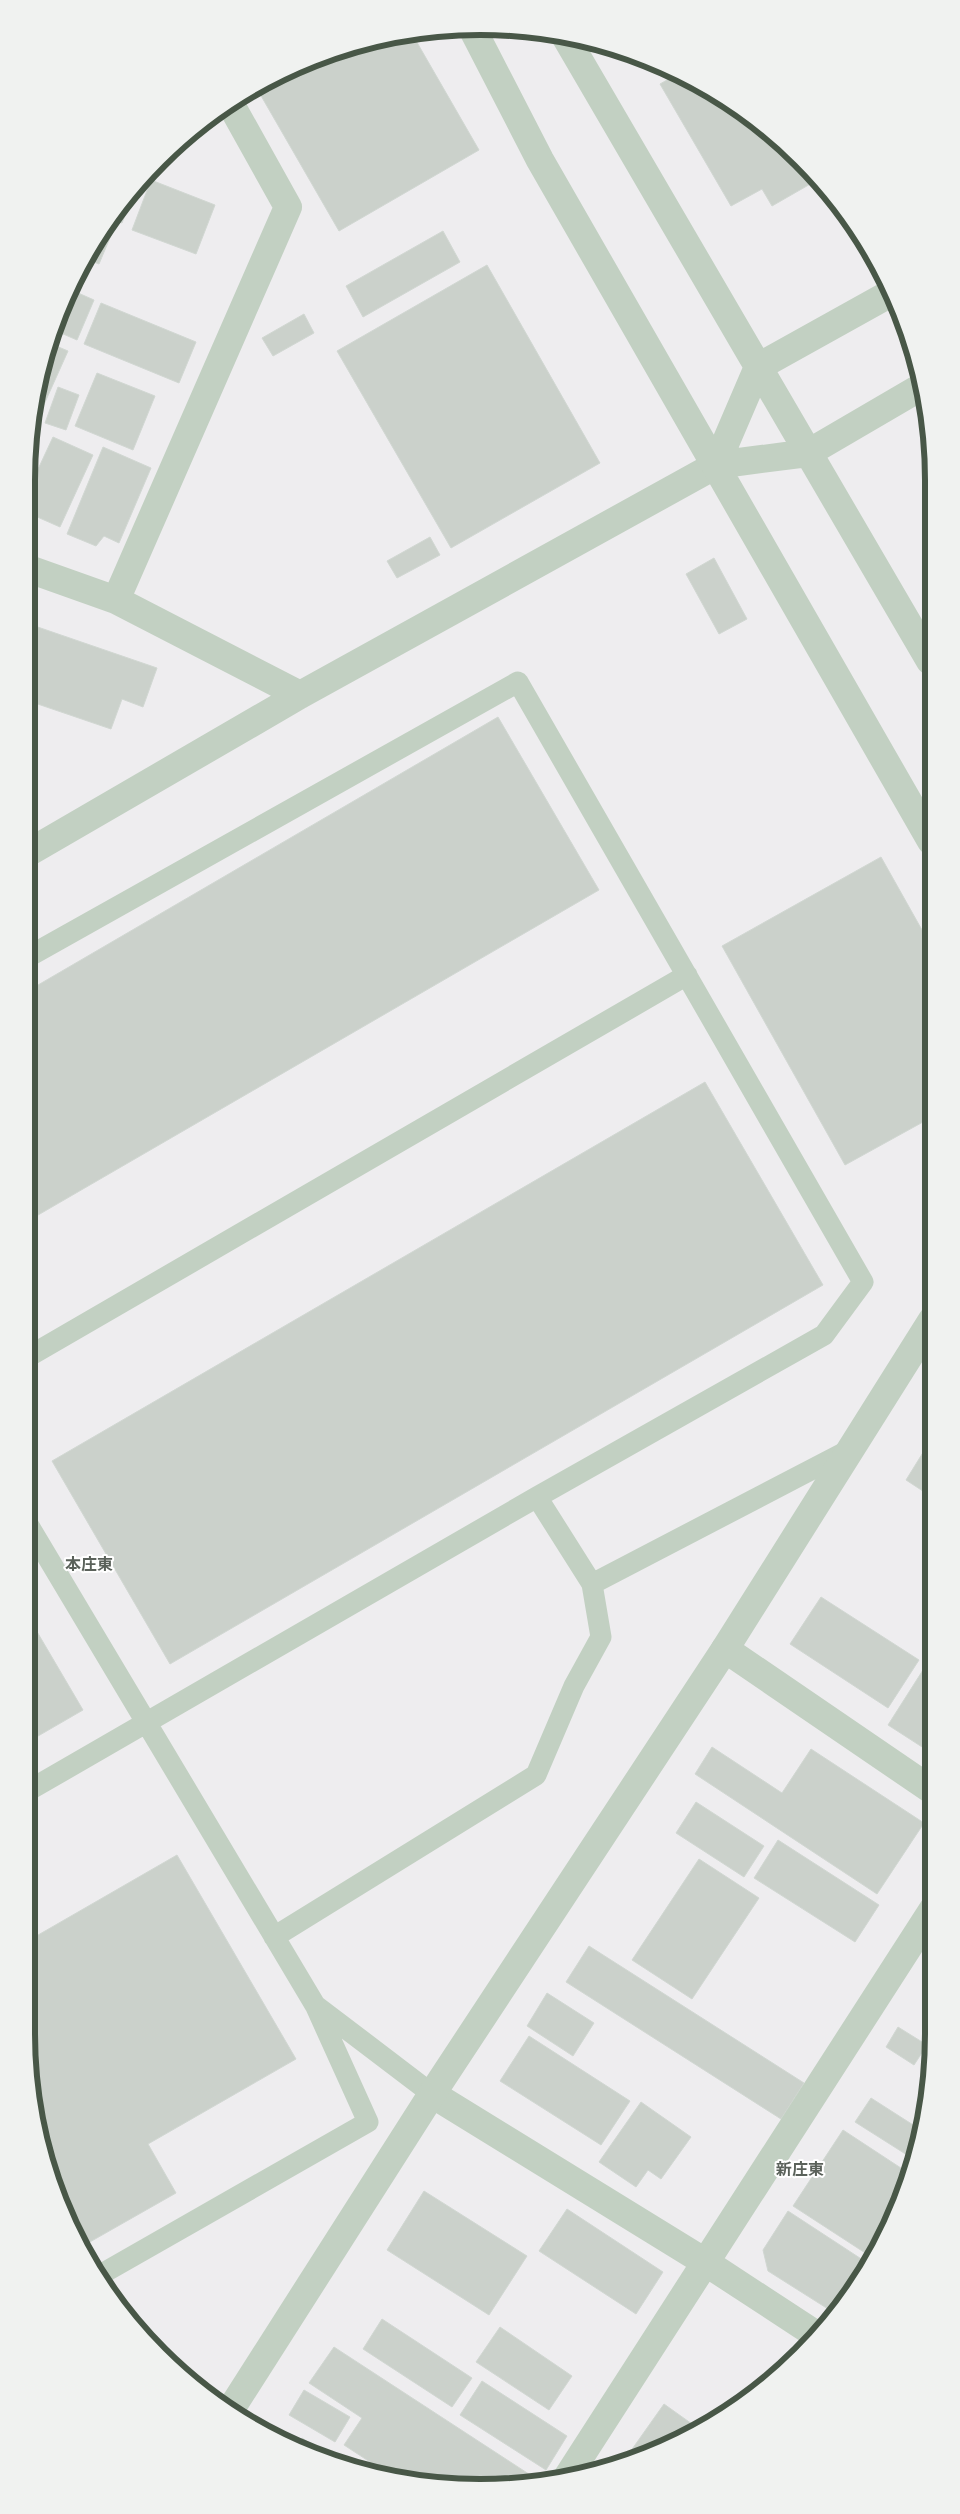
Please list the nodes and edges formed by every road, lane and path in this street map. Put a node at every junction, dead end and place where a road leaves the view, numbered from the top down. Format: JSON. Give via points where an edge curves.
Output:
{"nodes":[{"id":1,"x":476,"y":35,"type":"edge"},
{"id":2,"x":571,"y":45,"type":"edge"},
{"id":3,"x":234,"y":110,"type":"edge"},
{"id":4,"x":885,"y":296,"type":"edge"},
{"id":5,"x":758,"y":368,"type":"junction"},
{"id":6,"x":915,"y":390,"type":"edge"},
{"id":7,"x":808,"y":453,"type":"junction"},
{"id":8,"x":716,"y":465,"type":"junction"},
{"id":9,"x":35,"y":571,"type":"edge"},
{"id":10,"x":116,"y":600,"type":"junction"},
{"id":11,"x":925,"y":652,"type":"edge"},
{"id":12,"x":300,"y":695,"type":"junction"},
{"id":13,"x":925,"y":831,"type":"edge"},
{"id":14,"x":35,"y":849,"type":"edge"},
{"id":15,"x":35,"y":953,"type":"edge"},
{"id":16,"x":687,"y":975,"type":"junction"},
{"id":17,"x":925,"y":1331,"type":"edge"},
{"id":18,"x":35,"y":1353,"type":"edge"},
{"id":19,"x":851,"y":1449,"type":"junction"},
{"id":20,"x":537,"y":1497,"type":"junction"},
{"id":21,"x":35,"y":1536,"type":"edge"},
{"id":22,"x":592,"y":1584,"type":"junction"},
{"id":23,"x":725,"y":1649,"type":"junction"},
{"id":24,"x":146,"y":1723,"type":"junction"},
{"id":25,"x":925,"y":1786,"type":"edge"},
{"id":26,"x":35,"y":1787,"type":"edge"},
{"id":27,"x":925,"y":1923,"type":"edge"},
{"id":28,"x":274,"y":1938,"type":"junction"},
{"id":29,"x":315,"y":2005,"type":"junction"},
{"id":30,"x":432,"y":2094,"type":"junction"},
{"id":31,"x":705,"y":2262,"type":"junction"},
{"id":32,"x":105,"y":2272,"type":"edge"},
{"id":33,"x":811,"y":2331,"type":"edge"},
{"id":34,"x":235,"y":2405,"type":"edge"},
{"id":35,"x":573,"y":2469,"type":"edge"}],
"edges":[{"from":1,"to":8,"type":"street","via":[[540,160]]},
{"from":2,"to":5,"type":"street"},
{"from":3,"to":10,"type":"street","via":[[288,207]]},
{"from":4,"to":5,"type":"street"},
{"from":5,"to":7,"type":"street"},
{"from":5,"to":8,"type":"street"},
{"from":6,"to":7,"type":"street"},
{"from":7,"to":8,"type":"street"},
{"from":7,"to":11,"type":"street"},
{"from":8,"to":12,"type":"street"},
{"from":8,"to":13,"type":"street"},
{"from":9,"to":10,"type":"street"},
{"from":10,"to":12,"type":"street"},
{"from":12,"to":14,"type":"street"},
{"from":15,"to":16,"type":"lane","via":[[518,682]]},
{"from":16,"to":18,"type":"lane"},
{"from":16,"to":20,"type":"lane","via":[[863,1282],[824,1335]]},
{"from":17,"to":19,"type":"street"},
{"from":19,"to":22,"type":"lane"},
{"from":19,"to":23,"type":"street"},
{"from":20,"to":22,"type":"lane"},
{"from":20,"to":24,"type":"lane"},
{"from":21,"to":24,"type":"lane"},
{"from":22,"to":28,"type":"lane","via":[[601,1637],[574,1686],[536,1775]]},
{"from":23,"to":25,"type":"street"},
{"from":23,"to":30,"type":"street"},
{"from":24,"to":26,"type":"lane"},
{"from":24,"to":28,"type":"lane"},
{"from":27,"to":31,"type":"street"},
{"from":28,"to":29,"type":"lane"},
{"from":29,"to":30,"type":"lane"},
{"from":29,"to":32,"type":"lane","via":[[368,2122]]},
{"from":30,"to":31,"type":"street"},
{"from":30,"to":34,"type":"street"},
{"from":31,"to":33,"type":"street"},
{"from":31,"to":35,"type":"street"}]}
